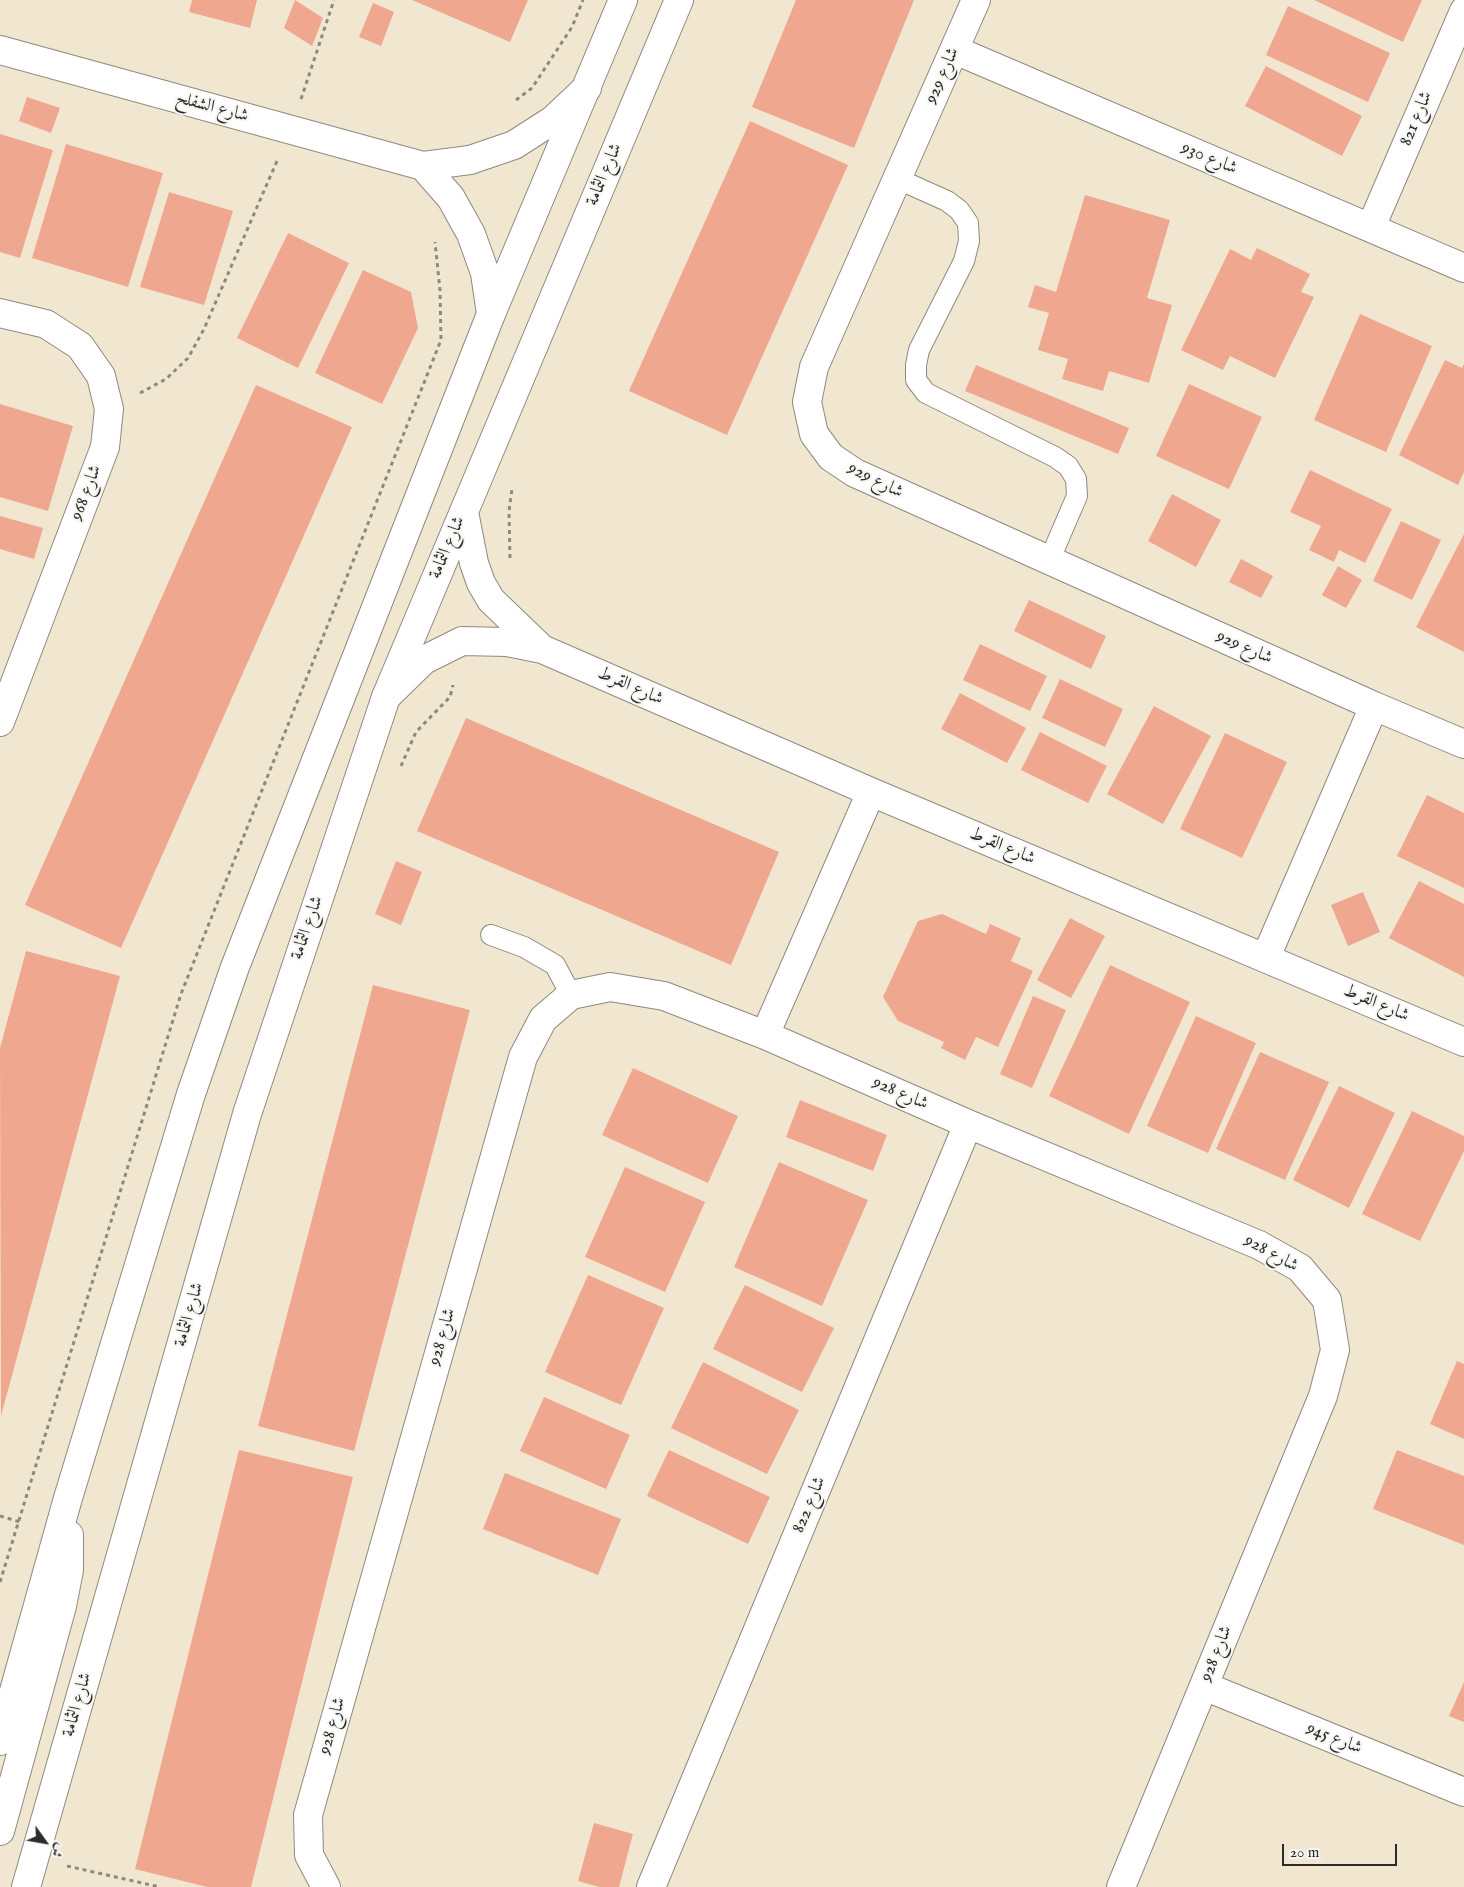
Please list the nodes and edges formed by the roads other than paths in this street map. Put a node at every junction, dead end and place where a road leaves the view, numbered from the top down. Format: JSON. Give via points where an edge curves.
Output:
{"nodes":[{"id":1,"x":623,"y":0,"type":"edge"},
{"id":2,"x":679,"y":0,"type":"edge"},
{"id":3,"x":976,"y":0,"type":"edge"},
{"id":4,"x":1464,"y":11,"type":"edge"},
{"id":5,"x":0,"y":50,"type":"edge"},
{"id":6,"x":955,"y":50,"type":"junction"},
{"id":7,"x":587,"y":88,"type":"junction"},
{"id":8,"x":424,"y":166,"type":"junction"},
{"id":9,"x":898,"y":178,"type":"junction"},
{"id":10,"x":1371,"y":227,"type":"junction"},
{"id":11,"x":1464,"y":268,"type":"edge"},
{"id":12,"x":0,"y":313,"type":"edge"},
{"id":13,"x":491,"y":314,"type":"junction"},
{"id":14,"x":464,"y":512,"type":"junction"},
{"id":15,"x":1049,"y":560,"type":"junction"},
{"id":16,"x":542,"y":649,"type":"junction"},
{"id":17,"x":386,"y":697,"type":"junction"},
{"id":18,"x":1374,"y":706,"type":"junction"},
{"id":19,"x":0,"y":722,"type":"edge"},
{"id":20,"x":1464,"y":744,"type":"edge"},
{"id":21,"x":870,"y":792,"type":"junction"},
{"id":22,"x":491,"y":935,"type":"dead end"},
{"id":23,"x":1266,"y":958,"type":"junction"},
{"id":24,"x":571,"y":995,"type":"junction"},
{"id":25,"x":765,"y":1035,"type":"junction"},
{"id":26,"x":1464,"y":1042,"type":"edge"},
{"id":27,"x":968,"y":1124,"type":"junction"},
{"id":28,"x":68,"y":1498,"type":"junction"},
{"id":29,"x":1204,"y":1686,"type":"junction"},
{"id":30,"x":0,"y":1741,"type":"edge"},
{"id":31,"x":1464,"y":1792,"type":"edge"},
{"id":32,"x":0,"y":1830,"type":"edge"},
{"id":33,"x":26,"y":1887,"type":"edge"},
{"id":34,"x":326,"y":1887,"type":"edge"},
{"id":35,"x":651,"y":1887,"type":"edge"},
{"id":36,"x":1121,"y":1887,"type":"edge"}],
"edges":[{"from":1,"to":7,"type":"street"},
{"from":2,"to":14,"type":"street","name":"شارع الثمامة"},
{"from":3,"to":6,"type":"street","name":"شارع 929"},
{"from":4,"to":10,"type":"street","name":"شارع 821"},
{"from":5,"to":8,"type":"street","name":"شارع الشفلح"},
{"from":6,"to":9,"type":"street","name":"شارع 929"},
{"from":6,"to":10,"type":"street","name":"شارع 930"},
{"from":7,"to":8,"type":"street","name":"شارع الشفلح","via":[[553,120],[514,145],[470,160]]},
{"from":7,"to":13,"type":"street"},
{"from":8,"to":13,"type":"street","via":[[451,198],[471,234],[485,273]]},
{"from":9,"to":15,"type":"lane","via":[[947,201],[968,222],[969,241],[964,261],[919,350],[916,380],[926,394],[1068,466],[1076,479],[1077,496]]},
{"from":9,"to":15,"type":"street","name":"شارع 929","via":[[814,367],[807,402],[814,434],[831,457],[855,474]]},
{"from":10,"to":11,"type":"street","name":"شارع 930"},
{"from":12,"to":19,"type":"street","name":"شارع 968","via":[[46,324],[80,346],[101,376],[109,409],[105,447]]},
{"from":13,"to":28,"type":"street","via":[[235,967],[191,1094]]},
{"from":14,"to":16,"type":"street","name":"شارع القرط","via":[[481,584],[492,600]]},
{"from":14,"to":17,"type":"street","name":"شارع الثمامة"},
{"from":15,"to":18,"type":"street","name":"شارع 929"},
{"from":16,"to":17,"type":"street","name":"شارع القرط","via":[[507,642],[462,641],[424,660]]},
{"from":16,"to":21,"type":"street","name":"شارع القرط"},
{"from":17,"to":33,"type":"street","name":"شارع الثمامة","via":[[247,1114]]},
{"from":18,"to":20,"type":"street","name":"شارع 929"},
{"from":18,"to":23,"type":"street"},
{"from":21,"to":23,"type":"street","name":"شارع القرط"},
{"from":21,"to":25,"type":"street"},
{"from":22,"to":24,"type":"lane","via":[[524,947],[555,965]]},
{"from":23,"to":26,"type":"street","name":"شارع القرط"},
{"from":24,"to":25,"type":"street","name":"شارع 928","via":[[610,987],[664,996]]},
{"from":24,"to":34,"type":"street","name":"شارع 928","via":[[542,1019],[523,1057],[308,1814],[309,1856]]},
{"from":25,"to":27,"type":"street","name":"شارع 928"},
{"from":27,"to":29,"type":"street","name":"شارع 928","via":[[1260,1244],[1300,1268],[1327,1300],[1335,1350],[1323,1396]]},
{"from":27,"to":35,"type":"street","name":"شارع 822"},
{"from":28,"to":30,"type":"street"},
{"from":28,"to":32,"type":"street","via":[[69,1570],[62,1606]]},
{"from":29,"to":31,"type":"street","name":"شارع 945"},
{"from":29,"to":36,"type":"street","name":"شارع 928"}]}
